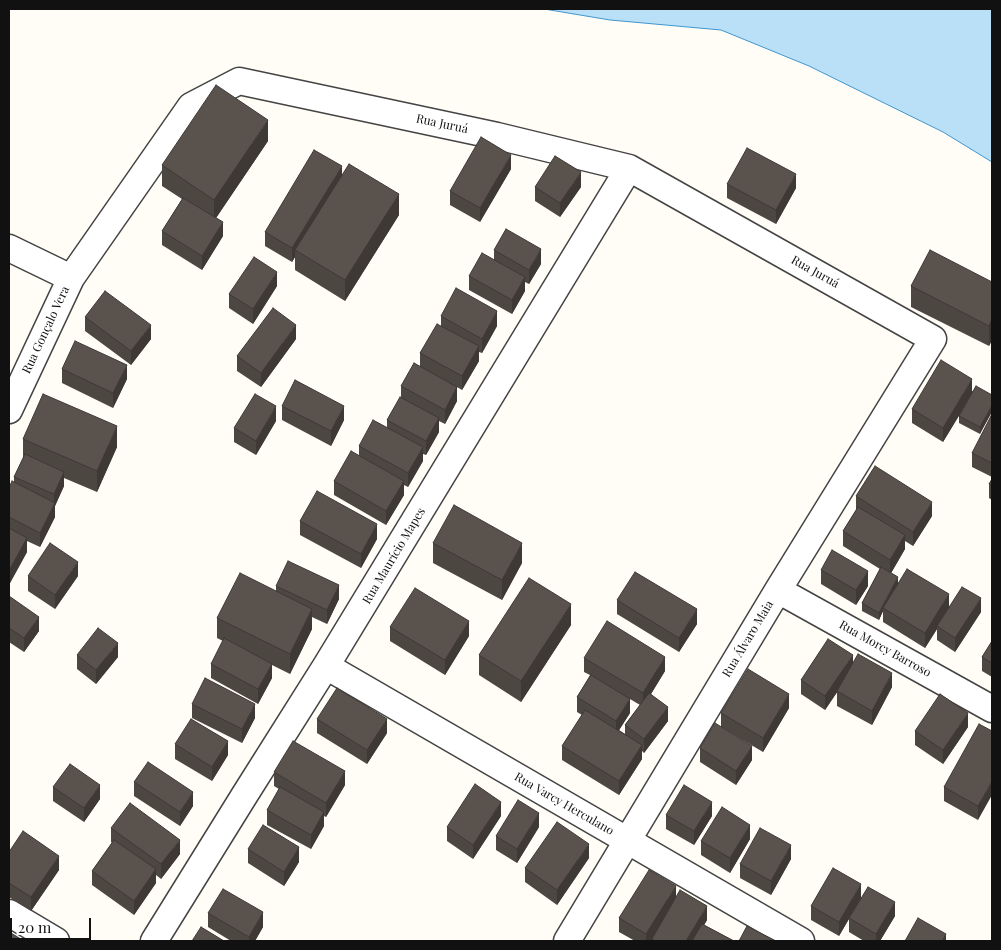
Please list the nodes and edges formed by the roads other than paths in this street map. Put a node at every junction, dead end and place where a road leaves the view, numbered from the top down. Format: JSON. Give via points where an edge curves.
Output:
{"nodes":[{"id":1,"x":629,"y":168,"type":"junction"},
{"id":2,"x":9,"y":248,"type":"edge"},
{"id":3,"x":71,"y":278,"type":"junction"},
{"id":4,"x":933,"y":339,"type":"joint"},
{"id":5,"x":9,"y":410,"type":"edge"},
{"id":6,"x":778,"y":590,"type":"junction"},
{"id":7,"x":326,"y":666,"type":"junction"},
{"id":8,"x":992,"y":709,"type":"edge"},
{"id":9,"x":628,"y":840,"type":"junction"},
{"id":10,"x":9,"y":913,"type":"edge"},
{"id":11,"x":56,"y":941,"type":"edge"},
{"id":12,"x":154,"y":941,"type":"edge"},
{"id":13,"x":567,"y":941,"type":"edge"},
{"id":14,"x":801,"y":941,"type":"edge"}],
"edges":[{"from":1,"to":3,"type":"street","name":"Rua Juruá","via":[[239,81],[191,106]]},
{"from":1,"to":4,"type":"street","name":"Rua Juruá"},
{"from":1,"to":7,"type":"street","name":"Rua Maurício Mapes"},
{"from":2,"to":3,"type":"street"},
{"from":3,"to":5,"type":"street","name":"Rua Gonçalo Vera"},
{"from":4,"to":6,"type":"street","name":"Rua Álvaro Maia"},
{"from":6,"to":8,"type":"street","name":"Rua Morcy Barroso"},
{"from":6,"to":9,"type":"street","name":"Rua Álvaro Maia"},
{"from":7,"to":9,"type":"street","name":"Rua Varcy Herculano"},
{"from":7,"to":12,"type":"street","name":"Rua Maurício Mapes"},
{"from":9,"to":13,"type":"street","name":"Rua Álvaro Maia"},
{"from":9,"to":14,"type":"street","name":"Rua Varcy Herculano"},
{"from":10,"to":11,"type":"street"}]}
